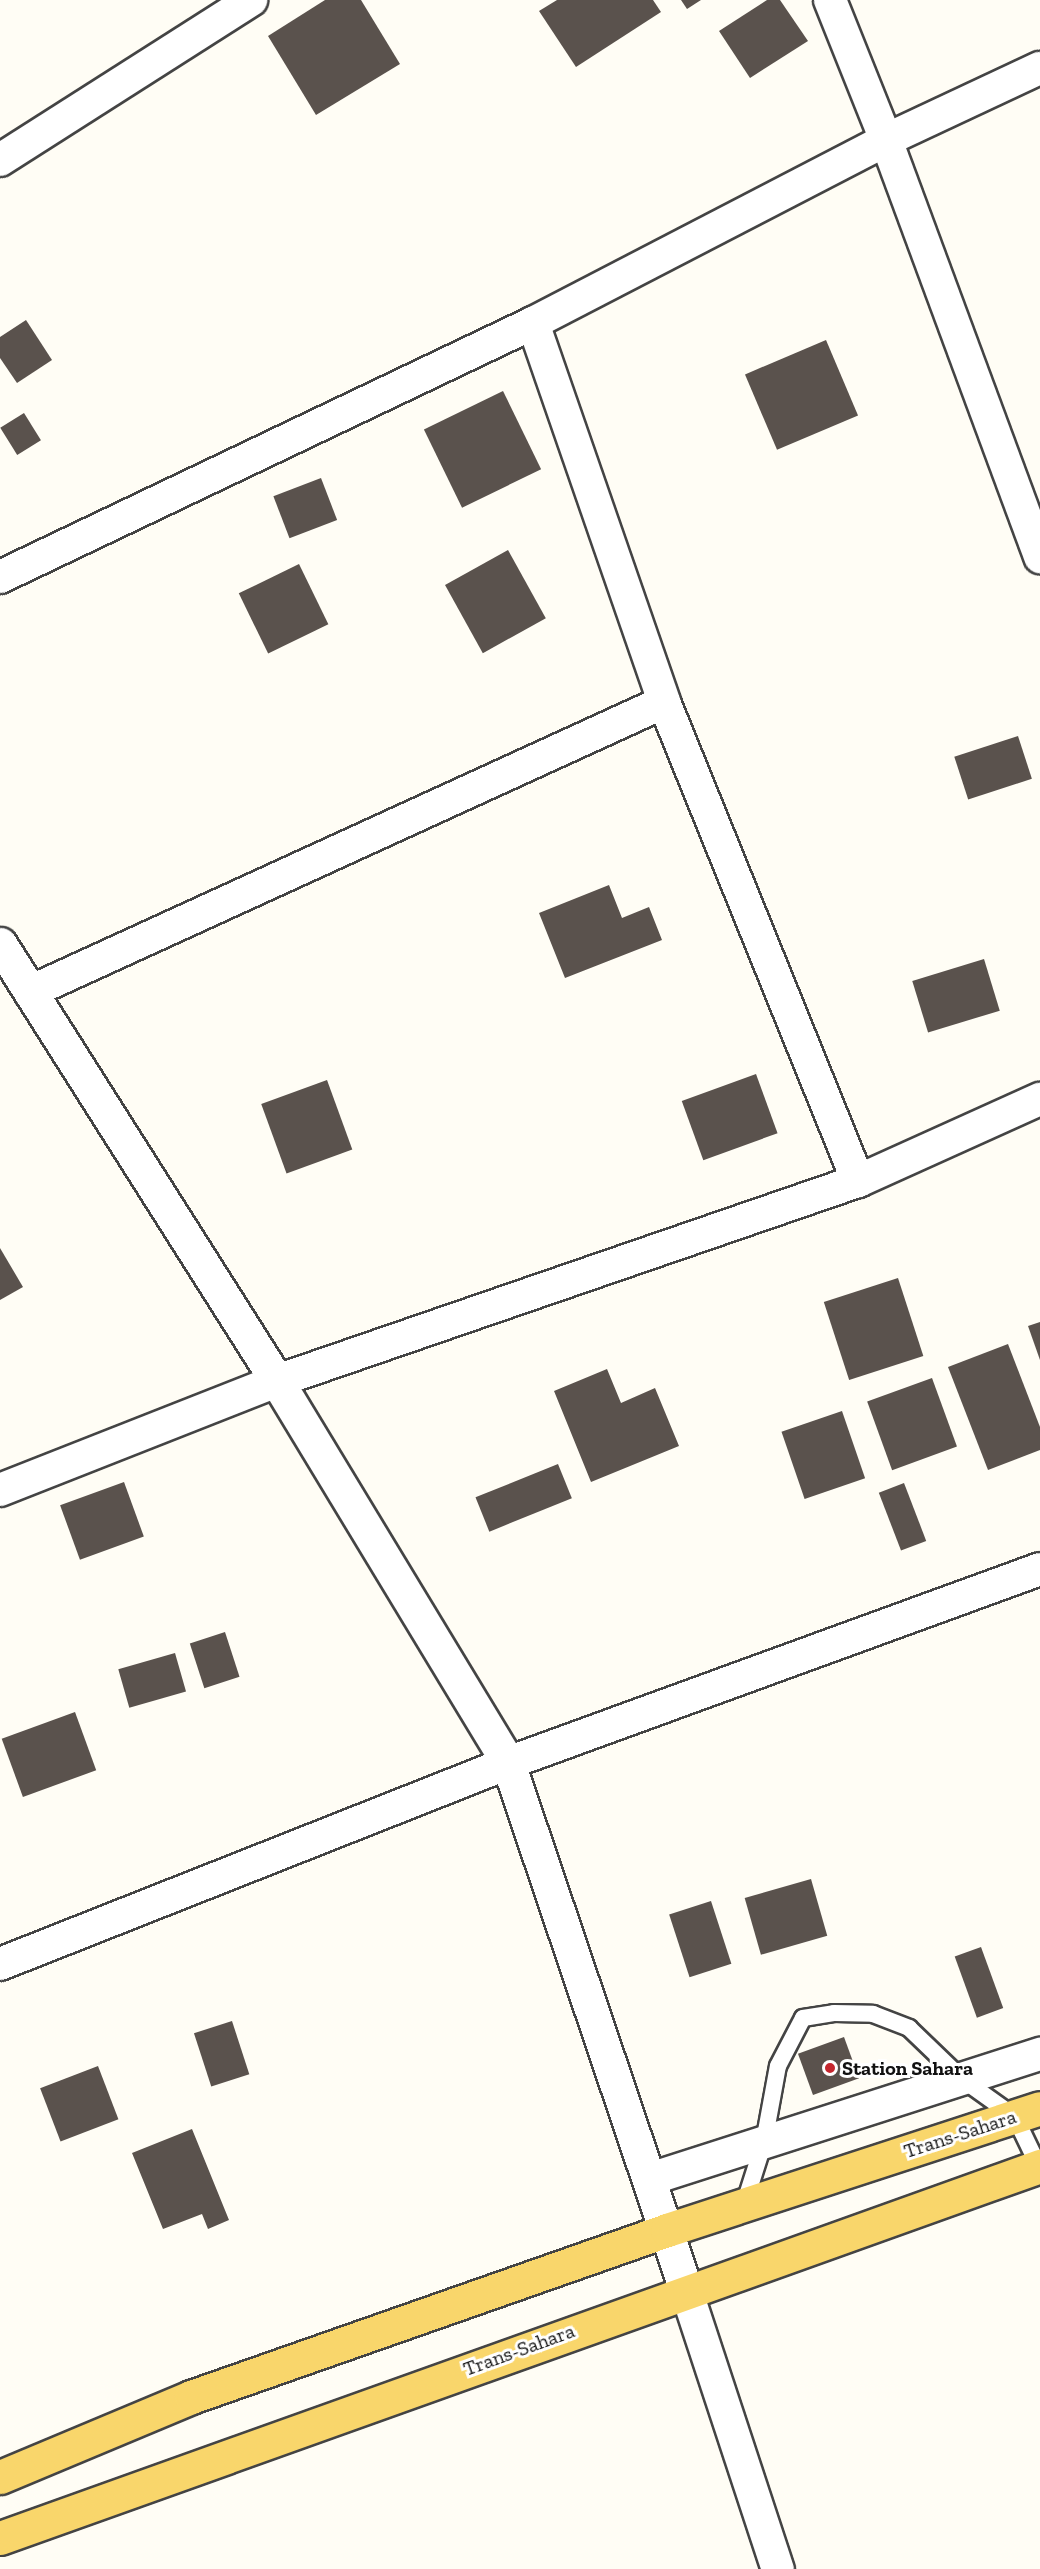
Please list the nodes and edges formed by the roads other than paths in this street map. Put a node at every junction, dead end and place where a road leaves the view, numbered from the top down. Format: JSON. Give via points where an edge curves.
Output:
{"nodes":[{"id":1,"x":830,"y":0,"type":"edge"},
{"id":2,"x":231,"y":5,"type":"edge"},
{"id":3,"x":1040,"y":68,"type":"edge"},
{"id":4,"x":886,"y":140,"type":"junction"},
{"id":5,"x":0,"y":160,"type":"edge"},
{"id":6,"x":533,"y":324,"type":"junction"},
{"id":7,"x":1040,"y":557,"type":"edge"},
{"id":8,"x":0,"y":577,"type":"edge"},
{"id":9,"x":664,"y":702,"type":"junction"},
{"id":10,"x":0,"y":944,"type":"edge"},
{"id":11,"x":30,"y":992,"type":"junction"},
{"id":12,"x":1040,"y":1099,"type":"edge"},
{"id":13,"x":858,"y":1181,"type":"junction"},
{"id":14,"x":277,"y":1382,"type":"junction"},
{"id":15,"x":0,"y":1490,"type":"edge"},
{"id":16,"x":1040,"y":1569,"type":"edge"},
{"id":17,"x":508,"y":1763,"type":"junction"},
{"id":18,"x":0,"y":1964,"type":"edge"},
{"id":19,"x":1040,"y":2054,"type":"edge"},
{"id":20,"x":962,"y":2079,"type":"junction"},
{"id":21,"x":1027,"y":2112,"type":"edge"},
{"id":22,"x":764,"y":2142,"type":"junction"},
{"id":23,"x":1040,"y":2167,"type":"edge"},
{"id":24,"x":650,"y":2179,"type":"junction"},
{"id":25,"x":744,"y":2205,"type":"junction"},
{"id":26,"x":667,"y":2230,"type":"junction"},
{"id":27,"x":686,"y":2290,"type":"junction"},
{"id":28,"x":0,"y":2477,"type":"edge"},
{"id":29,"x":0,"y":2538,"type":"edge"},
{"id":30,"x":778,"y":2569,"type":"edge"}],
"edges":[{"from":1,"to":4,"type":"street"},
{"from":2,"to":5,"type":"street"},
{"from":3,"to":4,"type":"street"},
{"from":4,"to":6,"type":"street"},
{"from":4,"to":7,"type":"street"},
{"from":6,"to":8,"type":"street"},
{"from":6,"to":9,"type":"street"},
{"from":9,"to":11,"type":"street"},
{"from":9,"to":13,"type":"street"},
{"from":10,"to":11,"type":"street"},
{"from":11,"to":14,"type":"street"},
{"from":12,"to":13,"type":"street"},
{"from":13,"to":14,"type":"street"},
{"from":14,"to":15,"type":"street"},
{"from":14,"to":17,"type":"street"},
{"from":16,"to":17,"type":"street"},
{"from":17,"to":18,"type":"street"},
{"from":17,"to":24,"type":"street"},
{"from":19,"to":20,"type":"street"},
{"from":20,"to":21,"type":"lane"},
{"from":20,"to":22,"type":"street"},
{"from":20,"to":22,"type":"lane","via":[[909,2028],[873,2014],[803,2018],[778,2066]]},
{"from":21,"to":23,"type":"lane"},
{"from":21,"to":25,"type":"main road","name":"Trans-Sahara"},
{"from":22,"to":24,"type":"street"},
{"from":22,"to":25,"type":"lane"},
{"from":23,"to":27,"type":"main road","name":"Trans-Sahara"},
{"from":24,"to":26,"type":"street"},
{"from":25,"to":26,"type":"main road","name":"Trans-Sahara"},
{"from":26,"to":27,"type":"street"},
{"from":26,"to":28,"type":"main road","name":"Trans-Sahara","via":[[191,2397]]},
{"from":27,"to":29,"type":"main road","name":"Trans-Sahara"},
{"from":27,"to":30,"type":"street"}]}
